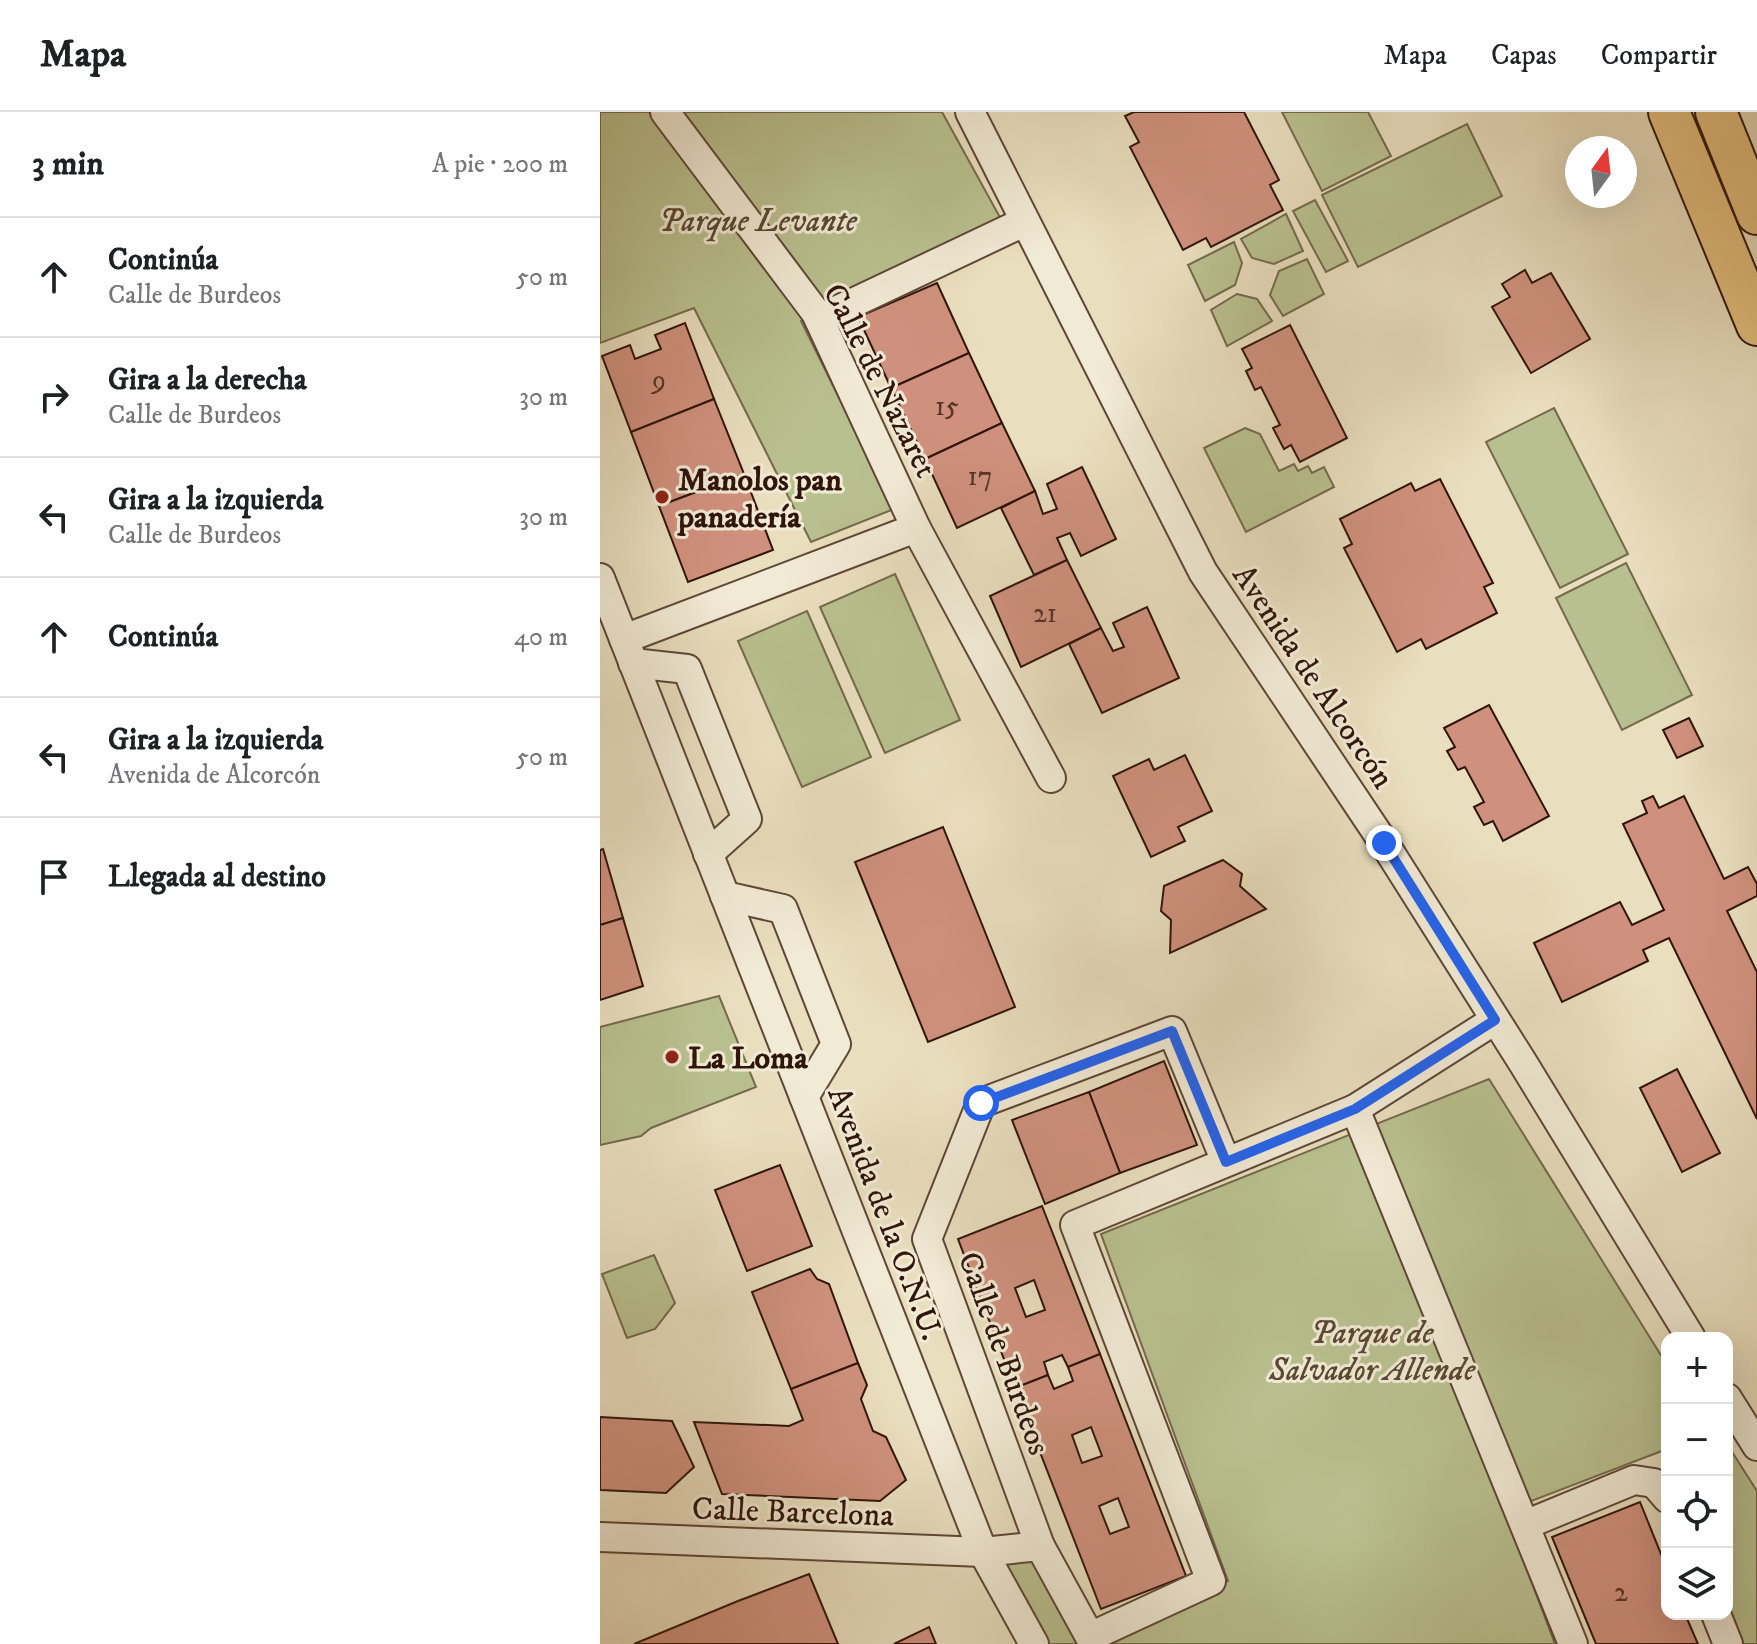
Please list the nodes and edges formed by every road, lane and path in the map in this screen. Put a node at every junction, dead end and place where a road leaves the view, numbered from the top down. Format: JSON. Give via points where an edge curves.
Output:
{"nodes":[{"id":1,"x":665,"y":112,"type":"edge"},
{"id":2,"x":970,"y":112,"type":"edge"},
{"id":3,"x":1669,"y":112,"type":"edge"},
{"id":4,"x":1716,"y":112,"type":"edge"},
{"id":5,"x":1757,"y":214,"type":"edge"},
{"id":6,"x":1024,"y":222,"type":"junction"},
{"id":7,"x":819,"y":319,"type":"junction"},
{"id":8,"x":1757,"y":325,"type":"edge"},
{"id":9,"x":916,"y":528,"type":"junction"},
{"id":10,"x":600,"y":578,"type":"edge"},
{"id":11,"x":629,"y":651,"type":"junction"},
{"id":12,"x":1051,"y":778,"type":"dead end"},
{"id":13,"x":708,"y":854,"type":"junction"},
{"id":14,"x":725,"y":896,"type":"junction"},
{"id":15,"x":1495,"y":1020,"type":"junction"},
{"id":16,"x":804,"y":1097,"type":"junction"},
{"id":17,"x":1355,"y":1109,"type":"junction"},
{"id":18,"x":1226,"y":1162,"type":"junction"},
{"id":19,"x":1687,"y":1332,"type":"edge"},
{"id":20,"x":1731,"y":1404,"type":"edge"},
{"id":21,"x":1757,"y":1446,"type":"edge"},
{"id":22,"x":1661,"y":1491,"type":"edge"},
{"id":23,"x":1525,"y":1525,"type":"junction"},
{"id":24,"x":600,"y":1537,"type":"edge"},
{"id":25,"x":1040,"y":1546,"type":"junction"},
{"id":26,"x":983,"y":1552,"type":"junction"},
{"id":27,"x":1718,"y":1620,"type":"edge"},
{"id":28,"x":1034,"y":1644,"type":"edge"},
{"id":29,"x":1573,"y":1644,"type":"edge"},
{"id":30,"x":1728,"y":1644,"type":"edge"}],
"edges":[{"from":1,"to":7,"type":"street","name":"Calle de Nazaret"},
{"from":2,"to":6,"type":"street","name":"Avenida de Alcorcón"},
{"from":3,"to":8,"type":"highway"},
{"from":4,"to":5,"type":"highway"},
{"from":6,"to":7,"type":"street"},
{"from":6,"to":15,"type":"street","name":"Avenida de Alcorcón","via":[[1203,572]]},
{"from":7,"to":9,"type":"street","name":"Calle de Nazaret"},
{"from":9,"to":11,"type":"street","name":"Calle de Nazaret"},
{"from":9,"to":12,"type":"street","name":"Calle de Nazaret"},
{"from":10,"to":11,"type":"street","name":"Avenida de la O.N.U."},
{"from":11,"to":13,"type":"street","name":"Avenida de la O.N.U."},
{"from":11,"to":13,"type":"street","via":[[687,669],[747,819]]},
{"from":13,"to":14,"type":"street","name":"Avenida de la O.N.U."},
{"from":14,"to":16,"type":"street","name":"Avenida de la O.N.U."},
{"from":14,"to":16,"type":"street","via":[[783,909],[789,922],[836,1044]]},
{"from":15,"to":17,"type":"street","name":"Calle de Burdeos"},
{"from":15,"to":19,"type":"street","name":"Avenida de Alcorcón"},
{"from":16,"to":26,"type":"street","name":"Avenida de la O.N.U."},
{"from":17,"to":18,"type":"street","name":"Calle de Burdeos"},
{"from":17,"to":23,"type":"street"},
{"from":18,"to":25,"type":"street","name":"Calle de Burdeos","via":[[1075,1225],[1211,1581],[1090,1637]]},
{"from":18,"to":25,"type":"street","name":"Calle de Burdeos","via":[[1172,1031],[981,1103],[927,1239]]},
{"from":20,"to":21,"type":"street"},
{"from":22,"to":23,"type":"street","via":[[1654,1483],[1634,1480]]},
{"from":23,"to":29,"type":"street"},
{"from":24,"to":26,"type":"street","name":"Calle Barcelona"},
{"from":25,"to":26,"type":"street"},
{"from":26,"to":28,"type":"street","name":"Avenida de la O.N.U."},
{"from":27,"to":30,"type":"street"}]}
